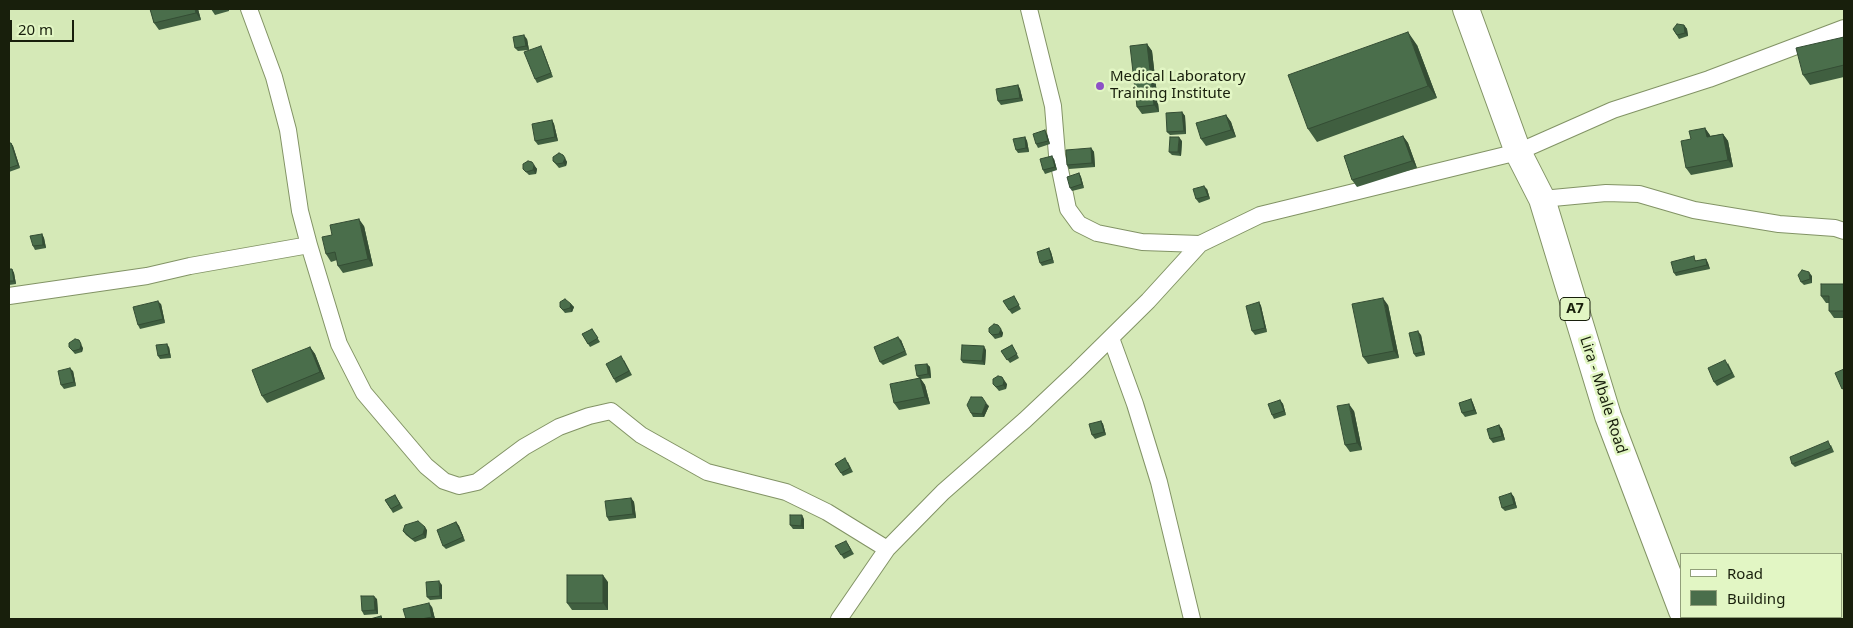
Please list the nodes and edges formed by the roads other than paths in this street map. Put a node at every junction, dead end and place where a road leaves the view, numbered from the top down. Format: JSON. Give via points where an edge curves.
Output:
{"nodes":[{"id":1,"x":249,"y":9,"type":"edge"},
{"id":2,"x":1028,"y":9,"type":"edge"},
{"id":3,"x":1466,"y":9,"type":"edge"},
{"id":4,"x":1844,"y":28,"type":"edge"},
{"id":5,"x":1518,"y":152,"type":"junction"},
{"id":6,"x":1542,"y":199,"type":"junction"},
{"id":7,"x":1844,"y":231,"type":"edge"},
{"id":8,"x":1200,"y":244,"type":"junction"},
{"id":9,"x":309,"y":245,"type":"junction"},
{"id":10,"x":9,"y":296,"type":"edge"},
{"id":11,"x":1110,"y":338,"type":"junction"},
{"id":12,"x":887,"y":549,"type":"junction"},
{"id":13,"x":1680,"y":606,"type":"edge"},
{"id":14,"x":839,"y":619,"type":"edge"},
{"id":15,"x":1192,"y":619,"type":"edge"}],
"edges":[{"from":1,"to":9,"type":"street","via":[[284,112],[300,211]]},
{"from":2,"to":8,"type":"street","via":[[1053,106],[1057,155],[1068,209],[1079,224],[1097,233],[1142,242]]},
{"from":3,"to":5,"type":"main road","name":"Lira - Mbale Road","number":"A7"},
{"from":4,"to":5,"type":"street","via":[[1709,79],[1613,110]]},
{"from":5,"to":6,"type":"main road","name":"Lira - Mbale Road","number":"A7"},
{"from":5,"to":8,"type":"street","via":[[1260,216]]},
{"from":6,"to":7,"type":"street","via":[[1606,193],[1639,194],[1694,210]]},
{"from":6,"to":13,"type":"main road","name":"Lira - Mbale Road","number":"A7","via":[[1608,416]]},
{"from":8,"to":11,"type":"street"},
{"from":9,"to":10,"type":"street","via":[[147,276]]},
{"from":9,"to":12,"type":"street","via":[[339,344],[364,393],[426,466],[444,481],[459,486],[477,482],[524,447],[559,427],[611,411],[641,435],[707,472],[786,492],[828,512]]},
{"from":11,"to":12,"type":"street","via":[[1025,420],[943,492]]},
{"from":11,"to":15,"type":"street","via":[[1159,482]]},
{"from":12,"to":14,"type":"street"}]}
